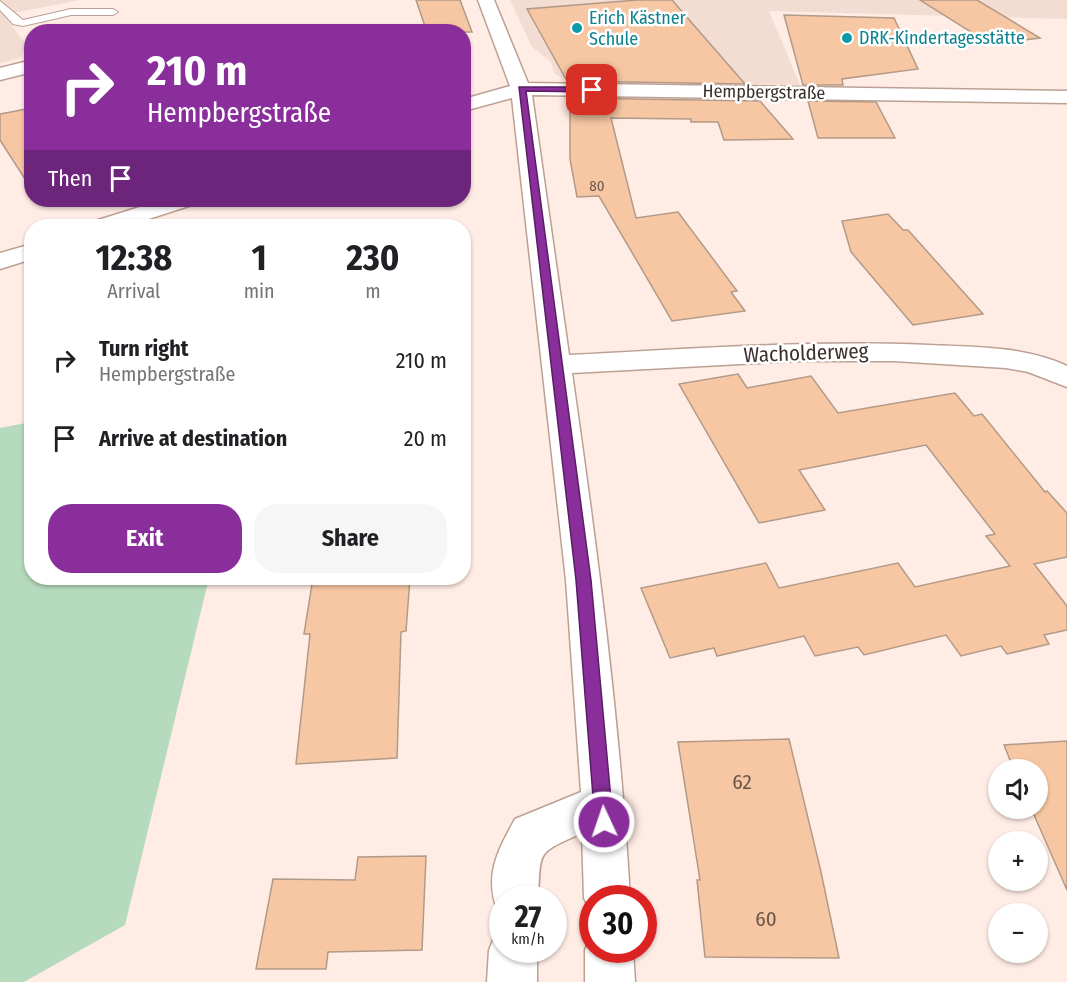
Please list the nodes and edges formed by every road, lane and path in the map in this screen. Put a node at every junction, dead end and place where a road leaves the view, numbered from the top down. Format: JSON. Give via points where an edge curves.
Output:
{"nodes":[{"id":1,"x":486,"y":0,"type":"edge"},
{"id":2,"x":0,"y":4,"type":"edge"},
{"id":3,"x":113,"y":12,"type":"dead end"},
{"id":4,"x":24,"y":68,"type":"edge"},
{"id":5,"x":0,"y":74,"type":"edge"},
{"id":6,"x":521,"y":89,"type":"junction"},
{"id":7,"x":1067,"y":97,"type":"edge"},
{"id":8,"x":471,"y":103,"type":"edge"},
{"id":9,"x":162,"y":207,"type":"edge"},
{"id":10,"x":126,"y":219,"type":"edge"},
{"id":11,"x":24,"y":254,"type":"edge"},
{"id":12,"x":0,"y":261,"type":"edge"},
{"id":13,"x":556,"y":366,"type":"junction"},
{"id":14,"x":1063,"y":370,"type":"edge"},
{"id":15,"x":603,"y":802,"type":"junction"},
{"id":16,"x":515,"y":885,"type":"edge"},
{"id":17,"x":606,"y":885,"type":"edge"},
{"id":18,"x":513,"y":963,"type":"edge"},
{"id":19,"x":609,"y":963,"type":"edge"},
{"id":20,"x":512,"y":982,"type":"edge"},
{"id":21,"x":610,"y":982,"type":"edge"}],
"edges":[{"from":1,"to":6,"type":"street"},
{"from":2,"to":3,"type":"lane","via":[[17,22],[23,23],[71,12]]},
{"from":4,"to":5,"type":"street"},
{"from":6,"to":7,"type":"street","name":"Hempbergstraße"},
{"from":6,"to":8,"type":"street","name":"Hempbergstraße"},
{"from":6,"to":13,"type":"street"},
{"from":9,"to":10,"type":"street"},
{"from":11,"to":12,"type":"street"},
{"from":13,"to":14,"type":"street","name":"Wacholderweg","via":[[870,351],[971,356]]},
{"from":13,"to":15,"type":"street","via":[[584,580]]},
{"from":15,"to":16,"type":"street","via":[[531,834],[516,862]]},
{"from":15,"to":17,"type":"street"},
{"from":18,"to":20,"type":"street"},
{"from":19,"to":21,"type":"street"}]}
